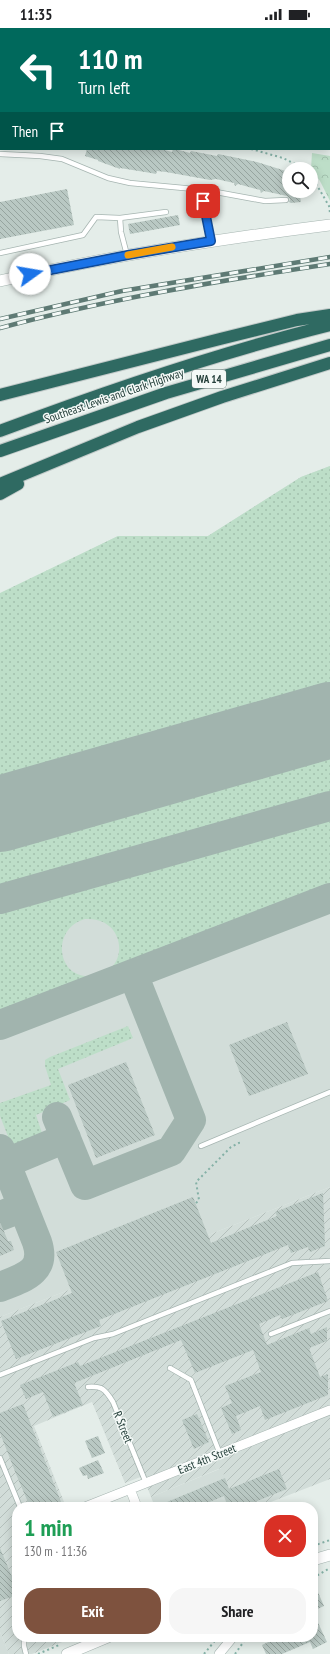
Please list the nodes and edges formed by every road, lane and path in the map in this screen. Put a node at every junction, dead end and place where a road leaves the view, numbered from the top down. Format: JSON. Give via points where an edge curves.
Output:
{"nodes":[{"id":1,"x":255,"y":150,"type":"edge"},
{"id":2,"x":0,"y":154,"type":"edge"},
{"id":3,"x":291,"y":162,"type":"edge"},
{"id":4,"x":318,"y":186,"type":"edge"},
{"id":5,"x":205,"y":190,"type":"junction"},
{"id":6,"x":286,"y":200,"type":"dead end"},
{"id":7,"x":330,"y":206,"type":"edge"},
{"id":8,"x":166,"y":212,"type":"dead end"},
{"id":9,"x":330,"y":213,"type":"edge"},
{"id":10,"x":120,"y":218,"type":"junction"},
{"id":11,"x":330,"y":224,"type":"edge"},
{"id":12,"x":211,"y":241,"type":"junction"},
{"id":13,"x":0,"y":252,"type":"edge"},
{"id":14,"x":128,"y":255,"type":"junction"},
{"id":15,"x":0,"y":281,"type":"edge"},
{"id":16,"x":330,"y":315,"type":"edge"},
{"id":17,"x":330,"y":325,"type":"edge"},
{"id":18,"x":330,"y":345,"type":"edge"},
{"id":19,"x":330,"y":363,"type":"edge"},
{"id":20,"x":0,"y":395,"type":"edge"},
{"id":21,"x":0,"y":431,"type":"edge"},
{"id":22,"x":86,"y":448,"type":"junction"},
{"id":23,"x":0,"y":451,"type":"edge"},
{"id":24,"x":0,"y":484,"type":"edge"},
{"id":25,"x":0,"y":494,"type":"edge"},
{"id":26,"x":330,"y":1092,"type":"edge"},
{"id":27,"x":234,"y":1132,"type":"junction"},
{"id":28,"x":201,"y":1146,"type":"dead end"},
{"id":29,"x":196,"y":1204,"type":"dead end"},
{"id":30,"x":330,"y":1261,"type":"edge"},
{"id":31,"x":330,"y":1310,"type":"edge"},
{"id":32,"x":271,"y":1334,"type":"dead end"},
{"id":33,"x":170,"y":1368,"type":"dead end"},
{"id":34,"x":0,"y":1375,"type":"edge"},
{"id":35,"x":88,"y":1388,"type":"dead end"},
{"id":36,"x":330,"y":1410,"type":"edge"},
{"id":37,"x":220,"y":1454,"type":"junction"},
{"id":38,"x":0,"y":1458,"type":"edge"},
{"id":39,"x":146,"y":1483,"type":"junction"},
{"id":40,"x":130,"y":1489,"type":"junction"},
{"id":41,"x":18,"y":1502,"type":"edge"},
{"id":42,"x":98,"y":1502,"type":"edge"},
{"id":43,"x":135,"y":1502,"type":"edge"},
{"id":44,"x":330,"y":1540,"type":"edge"},
{"id":45,"x":318,"y":1544,"type":"edge"},
{"id":46,"x":328,"y":1556,"type":"edge"},
{"id":47,"x":318,"y":1559,"type":"edge"},
{"id":48,"x":318,"y":1562,"type":"edge"},
{"id":49,"x":330,"y":1568,"type":"edge"},
{"id":50,"x":318,"y":1575,"type":"edge"},
{"id":51,"x":24,"y":1642,"type":"edge"},
{"id":52,"x":99,"y":1642,"type":"edge"},
{"id":53,"x":214,"y":1642,"type":"edge"},
{"id":54,"x":230,"y":1642,"type":"edge"},
{"id":55,"x":243,"y":1642,"type":"edge"},
{"id":56,"x":66,"y":1648,"type":"edge"},
{"id":57,"x":85,"y":1650,"type":"edge"},
{"id":58,"x":26,"y":1654,"type":"edge"},
{"id":59,"x":38,"y":1654,"type":"edge"},
{"id":60,"x":204,"y":1654,"type":"edge"},
{"id":61,"x":219,"y":1654,"type":"edge"},
{"id":62,"x":235,"y":1654,"type":"edge"}],
"edges":[{"from":1,"to":3,"type":"path"},
{"from":2,"to":5,"type":"lane","via":[[62,159],[108,178],[130,183]]},
{"from":4,"to":7,"type":"path"},
{"from":5,"to":6,"type":"lane","via":[[265,201]]},
{"from":5,"to":12,"type":"lane","via":[[203,201]]},
{"from":7,"to":9,"type":"path"},
{"from":8,"to":10,"type":"lane"},
{"from":10,"to":13,"type":"lane","via":[[96,217],[83,235]]},
{"from":10,"to":14,"type":"lane"},
{"from":11,"to":12,"type":"street"},
{"from":12,"to":14,"type":"street"},
{"from":14,"to":15,"type":"street"},
{"from":16,"to":20,"type":"highway","via":[[297,320]]},
{"from":17,"to":21,"type":"highway","name":"Southeast Lewis and Clark Highway","number":"WA 14","via":[[177,368]]},
{"from":18,"to":23,"type":"highway","name":"Southeast Lewis and Clark Highway","number":"WA 14","via":[[166,392]]},
{"from":19,"to":22,"type":"highway","via":[[222,397]]},
{"from":22,"to":24,"type":"highway"},
{"from":22,"to":25,"type":"highway"},
{"from":26,"to":27,"type":"lane"},
{"from":27,"to":28,"type":"lane"},
{"from":27,"to":29,"type":"path","via":[[239,1143],[231,1147],[196,1182],[199,1200]]},
{"from":30,"to":34,"type":"lane","via":[[292,1262],[113,1334],[94,1338]]},
{"from":31,"to":32,"type":"lane"},
{"from":33,"to":37,"type":"lane","via":[[191,1380]]},
{"from":35,"to":39,"type":"lane","name":"R Street","via":[[99,1387],[113,1402]]},
{"from":36,"to":37,"type":"street","name":"East 4th Street"},
{"from":37,"to":39,"type":"street","name":"East 4th Street"},
{"from":38,"to":41,"type":"lane"},
{"from":39,"to":40,"type":"street","name":"East 4th Street"},
{"from":40,"to":42,"type":"street","name":"East 4th Street"},
{"from":40,"to":43,"type":"street"},
{"from":44,"to":45,"type":"path"},
{"from":46,"to":47,"type":"street"},
{"from":46,"to":48,"type":"street"},
{"from":49,"to":50,"type":"path"},
{"from":51,"to":58,"type":"lane"},
{"from":52,"to":57,"type":"street"},
{"from":53,"to":60,"type":"path"},
{"from":54,"to":61,"type":"street"},
{"from":55,"to":62,"type":"path"},
{"from":56,"to":57,"type":"street"},
{"from":56,"to":59,"type":"path"}]}
